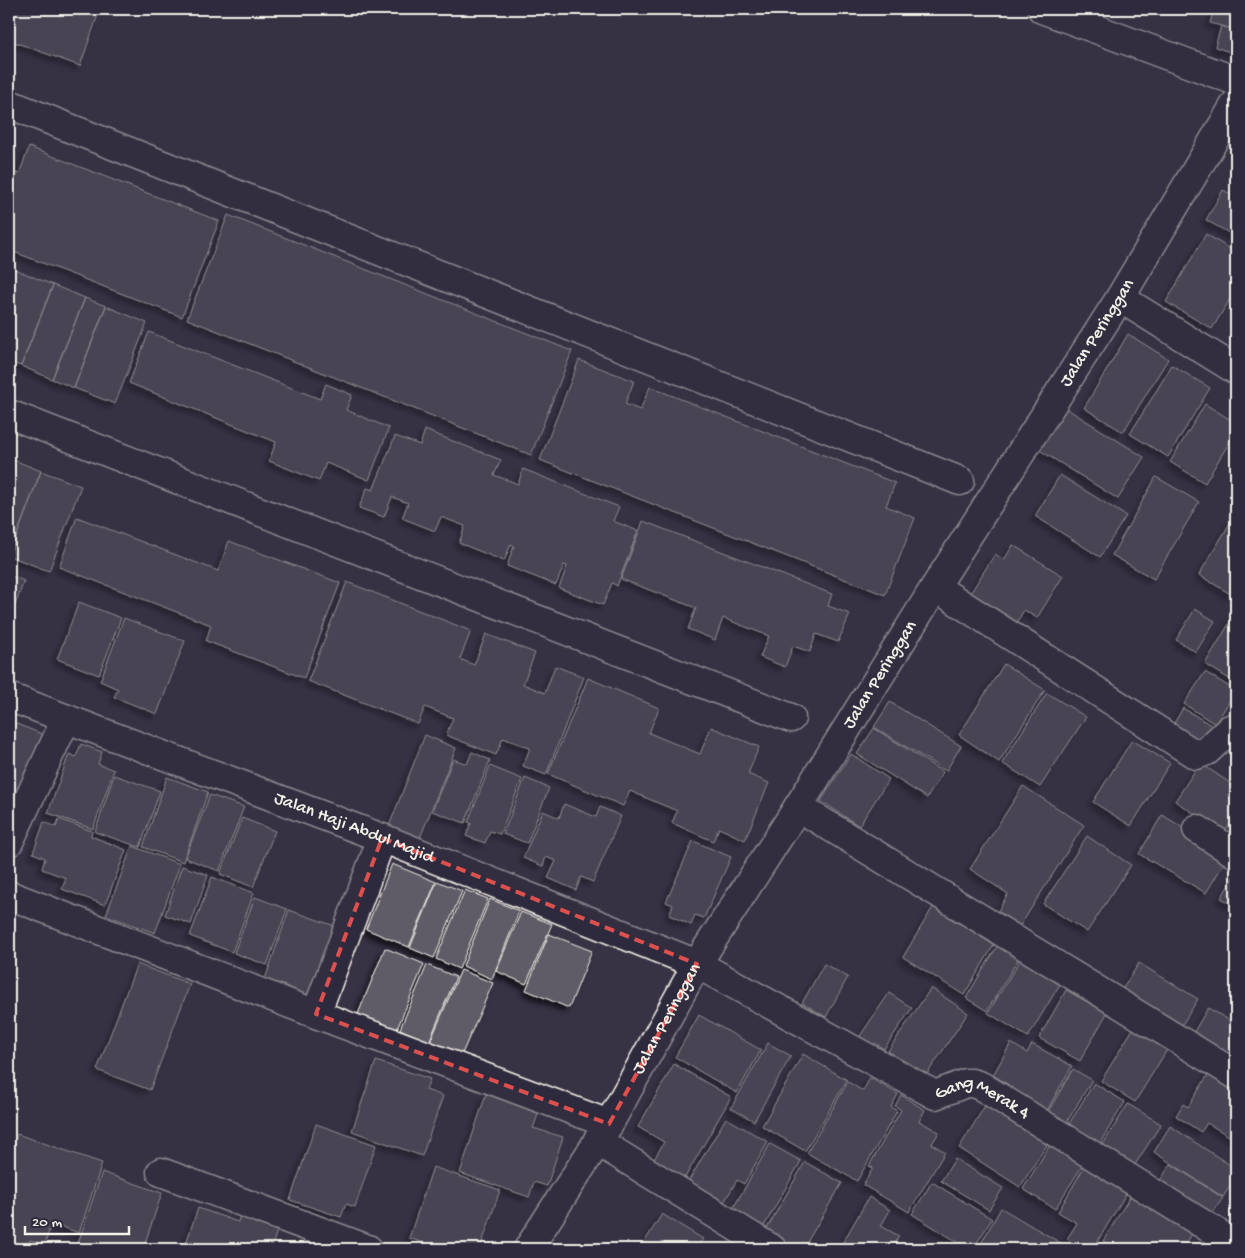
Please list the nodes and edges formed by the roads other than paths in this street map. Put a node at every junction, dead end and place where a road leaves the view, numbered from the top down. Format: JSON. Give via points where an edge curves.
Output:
{"nodes":[{"id":1,"x":1042,"y":9,"type":"edge"},
{"id":2,"x":1236,"y":81,"type":"edge"},
{"id":3,"x":1236,"y":103,"type":"edge"},
{"id":4,"x":9,"y":104,"type":"edge"},
{"id":5,"x":1120,"y":298,"type":"junction"},
{"id":6,"x":1236,"y":370,"type":"edge"},
{"id":7,"x":9,"y":414,"type":"edge"},
{"id":8,"x":960,"y":480,"type":"dead end"},
{"id":9,"x":935,"y":587,"type":"junction"},
{"id":10,"x":9,"y":697,"type":"edge"},
{"id":11,"x":791,"y":718,"type":"dead end"},
{"id":12,"x":66,"y":719,"type":"junction"},
{"id":13,"x":1236,"y":727,"type":"edge"},
{"id":14,"x":798,"y":807,"type":"junction"},
{"id":15,"x":1197,"y":829,"type":"dead end"},
{"id":16,"x":382,"y":838,"type":"junction"},
{"id":17,"x":9,"y":842,"type":"edge"},
{"id":18,"x":1236,"y":854,"type":"edge"},
{"id":19,"x":9,"y":895,"type":"edge"},
{"id":20,"x":698,"y":964,"type":"junction"},
{"id":21,"x":316,"y":1014,"type":"junction"},
{"id":22,"x":1236,"y":1075,"type":"edge"},
{"id":23,"x":603,"y":1132,"type":"junction"},
{"id":24,"x":161,"y":1172,"type":"dead end"},
{"id":25,"x":1234,"y":1245,"type":"edge"},
{"id":26,"x":368,"y":1249,"type":"edge"},
{"id":27,"x":528,"y":1249,"type":"edge"},
{"id":28,"x":772,"y":1249,"type":"edge"}],
"edges":[{"from":1,"to":2,"type":"street"},
{"from":3,"to":5,"type":"street","name":"Jalan Peringgan"},
{"from":4,"to":8,"type":"street"},
{"from":5,"to":6,"type":"street"},
{"from":5,"to":9,"type":"street","name":"Jalan Peringgan"},
{"from":7,"to":11,"type":"street"},
{"from":9,"to":13,"type":"street","via":[[1196,755],[1208,751],[1230,728]]},
{"from":9,"to":14,"type":"street","name":"Jalan Peringgan"},
{"from":10,"to":12,"type":"street","name":"Jalan Haji Abdul Majid"},
{"from":12,"to":16,"type":"street","name":"Jalan Haji Abdul Majid"},
{"from":12,"to":17,"type":"street"},
{"from":14,"to":20,"type":"street","name":"Jalan Peringgan"},
{"from":14,"to":22,"type":"street"},
{"from":15,"to":18,"type":"street"},
{"from":16,"to":20,"type":"street","name":"Jalan Haji Abdul Majid"},
{"from":16,"to":21,"type":"street"},
{"from":19,"to":21,"type":"street"},
{"from":20,"to":23,"type":"street","name":"Jalan Peringgan"},
{"from":20,"to":25,"type":"street","name":"Gang Merak 4","via":[[935,1094],[966,1083],[981,1086]]},
{"from":21,"to":23,"type":"street"},
{"from":23,"to":27,"type":"street","name":"Jalan Peringgan"},
{"from":23,"to":28,"type":"street"},
{"from":24,"to":26,"type":"street"}]}
